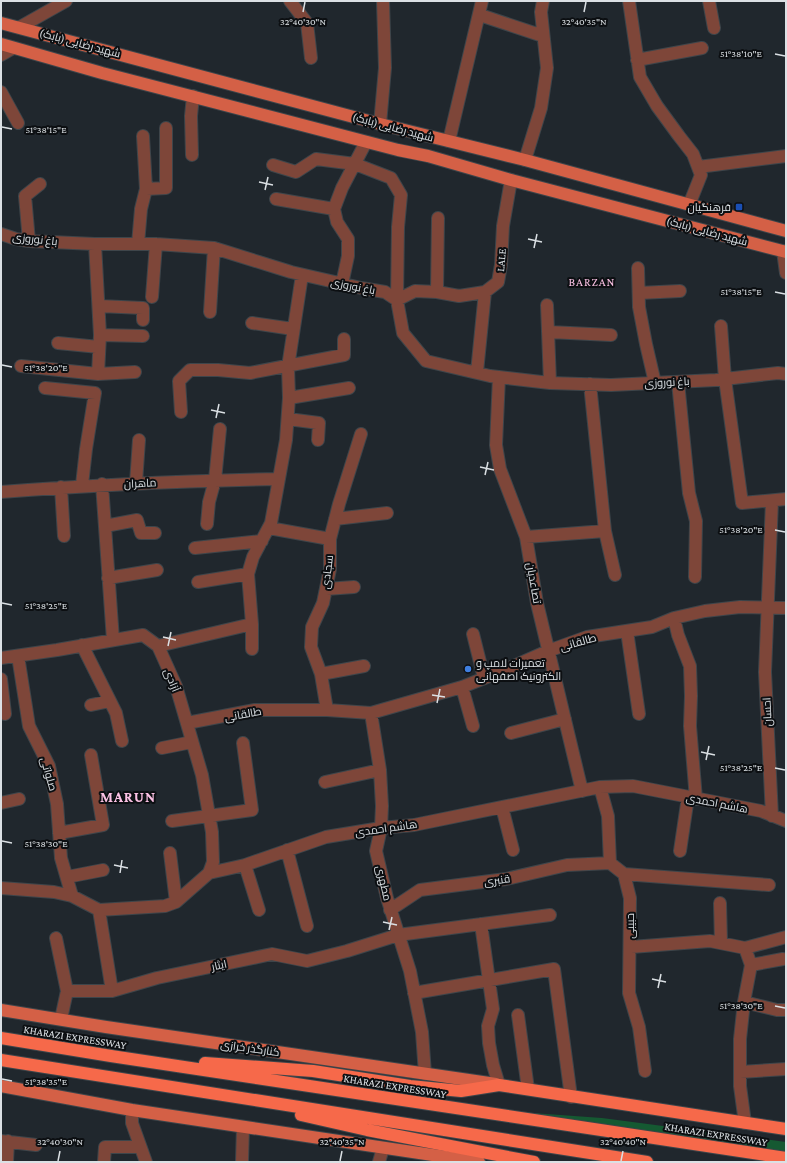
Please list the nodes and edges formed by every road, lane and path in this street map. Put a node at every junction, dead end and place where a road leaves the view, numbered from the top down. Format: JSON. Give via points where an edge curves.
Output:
{"nodes":[{"id":1,"x":66,"y":1,"type":"edge"},
{"id":2,"x":290,"y":1,"type":"edge"},
{"id":3,"x":383,"y":1,"type":"edge"},
{"id":4,"x":482,"y":1,"type":"edge"},
{"id":5,"x":544,"y":1,"type":"edge"},
{"id":6,"x":629,"y":1,"type":"edge"},
{"id":7,"x":709,"y":1,"type":"edge"},
{"id":8,"x":480,"y":15,"type":"junction"},
{"id":9,"x":1,"y":22,"type":"edge"},
{"id":10,"x":20,"y":27,"type":"junction"},
{"id":11,"x":714,"y":28,"type":"dead end"},
{"id":12,"x":543,"y":36,"type":"junction"},
{"id":13,"x":1,"y":44,"type":"edge"},
{"id":14,"x":13,"y":48,"type":"junction"},
{"id":15,"x":702,"y":48,"type":"dead end"},
{"id":16,"x":1,"y":55,"type":"edge"},
{"id":17,"x":311,"y":58,"type":"dead end"},
{"id":18,"x":637,"y":60,"type":"junction"},
{"id":19,"x":1,"y":92,"type":"edge"},
{"id":20,"x":192,"y":96,"type":"junction"},
{"id":21,"x":18,"y":123,"type":"dead end"},
{"id":22,"x":380,"y":124,"type":"junction"},
{"id":23,"x":166,"y":128,"type":"dead end"},
{"id":24,"x":143,"y":136,"type":"dead end"},
{"id":25,"x":432,"y":138,"type":"junction"},
{"id":26,"x":449,"y":141,"type":"junction"},
{"id":27,"x":366,"y":142,"type":"junction"},
{"id":28,"x":192,"y":155,"type":"dead end"},
{"id":29,"x":428,"y":156,"type":"junction"},
{"id":30,"x":786,"y":156,"type":"edge"},
{"id":31,"x":525,"y":160,"type":"junction"},
{"id":32,"x":273,"y":164,"type":"dead end"},
{"id":33,"x":355,"y":164,"type":"junction"},
{"id":34,"x":698,"y":167,"type":"junction"},
{"id":35,"x":511,"y":180,"type":"junction"},
{"id":36,"x":40,"y":184,"type":"dead end"},
{"id":37,"x":146,"y":189,"type":"junction"},
{"id":38,"x":276,"y":199,"type":"dead end"},
{"id":39,"x":689,"y":205,"type":"junction"},
{"id":40,"x":334,"y":209,"type":"junction"},
{"id":41,"x":438,"y":218,"type":"dead end"},
{"id":42,"x":786,"y":231,"type":"edge"},
{"id":43,"x":1,"y":234,"type":"edge"},
{"id":44,"x":29,"y":241,"type":"junction"},
{"id":45,"x":95,"y":244,"type":"junction"},
{"id":46,"x":138,"y":244,"type":"junction"},
{"id":47,"x":156,"y":244,"type":"junction"},
{"id":48,"x":214,"y":248,"type":"junction"},
{"id":49,"x":784,"y":251,"type":"edge"},
{"id":50,"x":638,"y":268,"type":"dead end"},
{"id":51,"x":786,"y":273,"type":"edge"},
{"id":52,"x":302,"y":275,"type":"junction"},
{"id":53,"x":342,"y":284,"type":"junction"},
{"id":54,"x":680,"y":291,"type":"dead end"},
{"id":55,"x":437,"y":292,"type":"junction"},
{"id":56,"x":484,"y":292,"type":"junction"},
{"id":57,"x":639,"y":293,"type":"junction"},
{"id":58,"x":152,"y":297,"type":"dead end"},
{"id":59,"x":397,"y":300,"type":"junction"},
{"id":60,"x":548,"y":305,"type":"dead end"},
{"id":61,"x":99,"y":306,"type":"junction"},
{"id":62,"x":210,"y":312,"type":"dead end"},
{"id":63,"x":143,"y":320,"type":"dead end"},
{"id":64,"x":252,"y":324,"type":"dead end"},
{"id":65,"x":721,"y":326,"type":"dead end"},
{"id":66,"x":293,"y":330,"type":"junction"},
{"id":67,"x":548,"y":332,"type":"junction"},
{"id":68,"x":611,"y":334,"type":"dead end"},
{"id":69,"x":100,"y":335,"type":"junction"},
{"id":70,"x":143,"y":336,"type":"dead end"},
{"id":71,"x":344,"y":339,"type":"dead end"},
{"id":72,"x":58,"y":343,"type":"dead end"},
{"id":73,"x":99,"y":347,"type":"junction"},
{"id":74,"x":21,"y":366,"type":"dead end"},
{"id":75,"x":288,"y":367,"type":"junction"},
{"id":76,"x":135,"y":372,"type":"dead end"},
{"id":77,"x":477,"y":372,"type":"junction"},
{"id":78,"x":98,"y":374,"type":"junction"},
{"id":79,"x":786,"y":374,"type":"edge"},
{"id":80,"x":499,"y":377,"type":"junction"},
{"id":81,"x":725,"y":379,"type":"junction"},
{"id":82,"x":550,"y":382,"type":"junction"},
{"id":83,"x":678,"y":382,"type":"junction"},
{"id":84,"x":655,"y":383,"type":"junction"},
{"id":85,"x":590,"y":384,"type":"junction"},
{"id":86,"x":45,"y":388,"type":"dead end"},
{"id":87,"x":349,"y":388,"type":"dead end"},
{"id":88,"x":289,"y":398,"type":"junction"},
{"id":89,"x":182,"y":412,"type":"dead end"},
{"id":90,"x":288,"y":419,"type":"junction"},
{"id":91,"x":220,"y":429,"type":"dead end"},
{"id":92,"x":361,"y":434,"type":"dead end"},
{"id":93,"x":139,"y":440,"type":"dead end"},
{"id":94,"x":318,"y":440,"type":"dead end"},
{"id":95,"x":279,"y":479,"type":"junction"},
{"id":96,"x":215,"y":480,"type":"junction"},
{"id":97,"x":136,"y":483,"type":"junction"},
{"id":98,"x":102,"y":484,"type":"junction"},
{"id":99,"x":82,"y":485,"type":"junction"},
{"id":100,"x":62,"y":487,"type":"junction"},
{"id":101,"x":1,"y":492,"type":"edge"},
{"id":102,"x":786,"y":499,"type":"edge"},
{"id":103,"x":772,"y":501,"type":"junction"},
{"id":104,"x":387,"y":513,"type":"dead end"},
{"id":105,"x":335,"y":519,"type":"junction"},
{"id":106,"x":207,"y":524,"type":"dead end"},
{"id":107,"x":105,"y":526,"type":"junction"},
{"id":108,"x":269,"y":528,"type":"junction"},
{"id":109,"x":605,"y":531,"type":"junction"},
{"id":110,"x":155,"y":533,"type":"dead end"},
{"id":111,"x":64,"y":536,"type":"dead end"},
{"id":112,"x":526,"y":536,"type":"junction"},
{"id":113,"x":330,"y":539,"type":"junction"},
{"id":114,"x":262,"y":541,"type":"junction"},
{"id":115,"x":195,"y":548,"type":"dead end"},
{"id":116,"x":157,"y":570,"type":"dead end"},
{"id":117,"x":248,"y":574,"type":"junction"},
{"id":118,"x":615,"y":575,"type":"dead end"},
{"id":119,"x":695,"y":577,"type":"dead end"},
{"id":120,"x":108,"y":578,"type":"junction"},
{"id":121,"x":198,"y":582,"type":"dead end"},
{"id":122,"x":354,"y":587,"type":"dead end"},
{"id":123,"x":326,"y":589,"type":"junction"},
{"id":124,"x":768,"y":608,"type":"junction"},
{"id":125,"x":786,"y":608,"type":"edge"},
{"id":126,"x":674,"y":618,"type":"junction"},
{"id":127,"x":252,"y":624,"type":"junction"},
{"id":128,"x":627,"y":631,"type":"junction"},
{"id":129,"x":472,"y":634,"type":"dead end"},
{"id":130,"x":113,"y":640,"type":"junction"},
{"id":131,"x":82,"y":645,"type":"junction"},
{"id":132,"x":158,"y":646,"type":"junction"},
{"id":133,"x":252,"y":649,"type":"dead end"},
{"id":134,"x":548,"y":651,"type":"junction"},
{"id":135,"x":18,"y":656,"type":"junction"},
{"id":136,"x":1,"y":658,"type":"edge"},
{"id":137,"x":364,"y":666,"type":"dead end"},
{"id":138,"x":321,"y":674,"type":"junction"},
{"id":139,"x":484,"y":678,"type":"junction"},
{"id":140,"x":1,"y":679,"type":"edge"},
{"id":141,"x":462,"y":687,"type":"junction"},
{"id":142,"x":110,"y":701,"type":"junction"},
{"id":143,"x":91,"y":705,"type":"dead end"},
{"id":144,"x":327,"y":710,"type":"junction"},
{"id":145,"x":371,"y":713,"type":"junction"},
{"id":146,"x":6,"y":714,"type":"dead end"},
{"id":147,"x":639,"y":714,"type":"dead end"},
{"id":148,"x":565,"y":719,"type":"junction"},
{"id":149,"x":187,"y":723,"type":"junction"},
{"id":150,"x":473,"y":726,"type":"dead end"},
{"id":151,"x":512,"y":733,"type":"dead end"},
{"id":152,"x":122,"y":741,"type":"dead end"},
{"id":153,"x":192,"y":742,"type":"junction"},
{"id":154,"x":243,"y":743,"type":"dead end"},
{"id":155,"x":162,"y":748,"type":"dead end"},
{"id":156,"x":91,"y":756,"type":"dead end"},
{"id":157,"x":380,"y":770,"type":"junction"},
{"id":158,"x":325,"y":782,"type":"dead end"},
{"id":159,"x":600,"y":787,"type":"junction"},
{"id":160,"x":582,"y":791,"type":"junction"},
{"id":161,"x":692,"y":798,"type":"junction"},
{"id":162,"x":19,"y":799,"type":"dead end"},
{"id":163,"x":1,"y":803,"type":"edge"},
{"id":164,"x":502,"y":807,"type":"junction"},
{"id":165,"x":209,"y":816,"type":"junction"},
{"id":166,"x":772,"y":816,"type":"junction"},
{"id":167,"x":172,"y":821,"type":"dead end"},
{"id":168,"x":786,"y":821,"type":"edge"},
{"id":169,"x":381,"y":828,"type":"junction"},
{"id":170,"x":59,"y":834,"type":"junction"},
{"id":171,"x":287,"y":850,"type":"junction"},
{"id":172,"x":513,"y":850,"type":"dead end"},
{"id":173,"x":680,"y":851,"type":"dead end"},
{"id":174,"x":170,"y":853,"type":"dead end"},
{"id":175,"x":610,"y":863,"type":"junction"},
{"id":176,"x":245,"y":865,"type":"junction"},
{"id":177,"x":102,"y":870,"type":"dead end"},
{"id":178,"x":209,"y":873,"type":"junction"},
{"id":179,"x":624,"y":874,"type":"junction"},
{"id":180,"x":67,"y":876,"type":"junction"},
{"id":181,"x":769,"y":885,"type":"dead end"},
{"id":182,"x":1,"y":888,"type":"edge"},
{"id":183,"x":72,"y":896,"type":"junction"},
{"id":184,"x":176,"y":902,"type":"junction"},
{"id":185,"x":720,"y":903,"type":"dead end"},
{"id":186,"x":99,"y":910,"type":"junction"},
{"id":187,"x":260,"y":910,"type":"dead end"},
{"id":188,"x":390,"y":910,"type":"junction"},
{"id":189,"x":550,"y":915,"type":"dead end"},
{"id":190,"x":481,"y":924,"type":"junction"},
{"id":191,"x":307,"y":926,"type":"dead end"},
{"id":192,"x":398,"y":935,"type":"junction"},
{"id":193,"x":786,"y":937,"type":"edge"},
{"id":194,"x":56,"y":938,"type":"dead end"},
{"id":195,"x":721,"y":943,"type":"junction"},
{"id":196,"x":630,"y":947,"type":"junction"},
{"id":197,"x":745,"y":948,"type":"junction"},
{"id":198,"x":783,"y":959,"type":"dead end"},
{"id":199,"x":751,"y":965,"type":"junction"},
{"id":200,"x":489,"y":980,"type":"junction"},
{"id":201,"x":67,"y":991,"type":"junction"},
{"id":202,"x":112,"y":991,"type":"junction"},
{"id":203,"x":414,"y":993,"type":"junction"},
{"id":204,"x":744,"y":1002,"type":"junction"},
{"id":205,"x":1,"y":1010,"type":"edge"},
{"id":206,"x":786,"y":1010,"type":"edge"},
{"id":207,"x":518,"y":1015,"type":"dead end"},
{"id":208,"x":61,"y":1019,"type":"junction"},
{"id":209,"x":1,"y":1038,"type":"edge"},
{"id":210,"x":111,"y":1056,"type":"junction"},
{"id":211,"x":1,"y":1060,"type":"edge"},
{"id":212,"x":786,"y":1069,"type":"edge"},
{"id":213,"x":645,"y":1071,"type":"dead end"},
{"id":214,"x":740,"y":1072,"type":"junction"},
{"id":215,"x":425,"y":1074,"type":"junction"},
{"id":216,"x":499,"y":1085,"type":"junction"},
{"id":217,"x":1,"y":1086,"type":"edge"},
{"id":218,"x":528,"y":1090,"type":"junction"},
{"id":219,"x":204,"y":1092,"type":"junction"},
{"id":220,"x":571,"y":1097,"type":"junction"},
{"id":221,"x":132,"y":1110,"type":"junction"},
{"id":222,"x":745,"y":1123,"type":"junction"},
{"id":223,"x":243,"y":1127,"type":"junction"},
{"id":224,"x":786,"y":1129,"type":"edge"},
{"id":225,"x":5,"y":1141,"type":"edge"},
{"id":226,"x":36,"y":1145,"type":"dead end"},
{"id":227,"x":140,"y":1147,"type":"junction"},
{"id":228,"x":383,"y":1148,"type":"junction"},
{"id":229,"x":786,"y":1158,"type":"edge"},
{"id":230,"x":456,"y":1160,"type":"edge"},
{"id":231,"x":7,"y":1162,"type":"edge"},
{"id":232,"x":104,"y":1162,"type":"edge"},
{"id":233,"x":146,"y":1162,"type":"edge"},
{"id":234,"x":242,"y":1162,"type":"edge"},
{"id":235,"x":379,"y":1162,"type":"edge"},
{"id":236,"x":479,"y":1162,"type":"edge"},
{"id":237,"x":534,"y":1162,"type":"edge"},
{"id":238,"x":648,"y":1162,"type":"edge"}],
"edges":[{"from":1,"to":10,"type":"street"},
{"from":2,"to":17,"type":"street","via":[[307,23]]},
{"from":3,"to":22,"type":"street","via":[[385,68]]},
{"from":4,"to":8,"type":"street"},
{"from":5,"to":12,"type":"street","via":[[541,12]]},
{"from":6,"to":18,"type":"street"},
{"from":7,"to":11,"type":"street"},
{"from":8,"to":12,"type":"street"},
{"from":8,"to":26,"type":"street"},
{"from":9,"to":10,"type":"main road","name":"شهید رضایی (بابک)"},
{"from":10,"to":22,"type":"main road","name":"شهید رضایی (بابک)"},
{"from":12,"to":31,"type":"street","via":[[547,68],[541,108]]},
{"from":13,"to":14,"type":"main road","name":"شهید رضایی (بابک)"},
{"from":14,"to":16,"type":"street"},
{"from":14,"to":20,"type":"main road","name":"شهید رضایی (بابک)"},
{"from":15,"to":18,"type":"street"},
{"from":18,"to":34,"type":"street","via":[[640,77],[657,106],[693,154]]},
{"from":19,"to":21,"type":"street"},
{"from":20,"to":27,"type":"main road","name":"شهید رضایی (بابک)"},
{"from":20,"to":28,"type":"street"},
{"from":22,"to":25,"type":"main road","name":"شهید رضایی (بابک)"},
{"from":23,"to":37,"type":"street","via":[[166,188]]},
{"from":24,"to":37,"type":"street"},
{"from":25,"to":26,"type":"main road","name":"شهید رضایی (بابک)"},
{"from":25,"to":29,"type":"main road"},
{"from":26,"to":31,"type":"main road","name":"شهید رضایی (بابک)"},
{"from":27,"to":29,"type":"main road","name":"شهید رضایی (بابک)"},
{"from":27,"to":33,"type":"street"},
{"from":29,"to":35,"type":"main road","name":"شهید رضایی (بابک)"},
{"from":30,"to":34,"type":"street"},
{"from":31,"to":39,"type":"main road","name":"شهید رضایی (بابک)"},
{"from":32,"to":33,"type":"street","via":[[296,172],[316,160]]},
{"from":33,"to":40,"type":"street"},
{"from":33,"to":59,"type":"street","via":[[391,178],[401,195]]},
{"from":34,"to":39,"type":"street","via":[[701,175]]},
{"from":35,"to":49,"type":"main road","name":"شهید رضایی (بابک)"},
{"from":35,"to":56,"type":"street","name":"LALE","via":[[503,226],[498,282]]},
{"from":36,"to":44,"type":"street","via":[[25,196]]},
{"from":37,"to":46,"type":"street","via":[[141,209]]},
{"from":38,"to":40,"type":"street"},
{"from":39,"to":42,"type":"main road","name":"شهید رضایی (بابک)"},
{"from":40,"to":53,"type":"street","via":[[337,222],[348,239],[348,256]]},
{"from":41,"to":55,"type":"street"},
{"from":43,"to":44,"type":"street","name":"باغ نوروزی"},
{"from":44,"to":45,"type":"street","name":"باغ نوروزی"},
{"from":45,"to":46,"type":"street","name":"باغ نوروزی"},
{"from":45,"to":61,"type":"street"},
{"from":46,"to":47,"type":"street","name":"باغ نوروزی"},
{"from":47,"to":48,"type":"street","name":"باغ نوروزی"},
{"from":47,"to":58,"type":"street"},
{"from":48,"to":52,"type":"street","name":"باغ نوروزی"},
{"from":48,"to":62,"type":"street"},
{"from":49,"to":51,"type":"street"},
{"from":50,"to":57,"type":"street"},
{"from":52,"to":53,"type":"street","name":"باغ نوروزی"},
{"from":52,"to":66,"type":"street"},
{"from":53,"to":59,"type":"street","name":"باغ نوروزی","via":[[385,292]]},
{"from":54,"to":57,"type":"street"},
{"from":55,"to":56,"type":"street","via":[[460,296]]},
{"from":55,"to":59,"type":"street","via":[[415,291]]},
{"from":56,"to":77,"type":"street"},
{"from":57,"to":84,"type":"street","via":[[639,307]]},
{"from":59,"to":77,"type":"street","name":"باغ نوروزی","via":[[403,334],[426,361]]},
{"from":60,"to":67,"type":"street"},
{"from":61,"to":63,"type":"street","via":[[143,308]]},
{"from":61,"to":69,"type":"street"},
{"from":64,"to":66,"type":"street"},
{"from":65,"to":81,"type":"street"},
{"from":66,"to":75,"type":"street"},
{"from":67,"to":68,"type":"street"},
{"from":67,"to":82,"type":"street"},
{"from":69,"to":70,"type":"street"},
{"from":69,"to":73,"type":"street"},
{"from":71,"to":75,"type":"street","via":[[344,355]]},
{"from":72,"to":73,"type":"street"},
{"from":73,"to":78,"type":"street"},
{"from":74,"to":78,"type":"street"},
{"from":75,"to":88,"type":"street"},
{"from":75,"to":89,"type":"street","via":[[250,373],[190,370],[178,381]]},
{"from":76,"to":78,"type":"street"},
{"from":77,"to":80,"type":"street","name":"باغ نوروزی"},
{"from":79,"to":81,"type":"street","name":"باغ نوروزی"},
{"from":80,"to":82,"type":"street","name":"باغ نوروزی"},
{"from":80,"to":112,"type":"street","name":"تصاعدیان","via":[[496,445],[500,469]]},
{"from":81,"to":83,"type":"street","name":"باغ نوروزی"},
{"from":81,"to":103,"type":"street","via":[[742,503]]},
{"from":82,"to":85,"type":"street","name":"باغ نوروزی"},
{"from":83,"to":84,"type":"street","name":"باغ نوروزی"},
{"from":83,"to":119,"type":"street","via":[[689,494],[696,521]]},
{"from":84,"to":85,"type":"street","name":"باغ نوروزی"},
{"from":85,"to":109,"type":"street"},
{"from":86,"to":99,"type":"street","via":[[95,393]]},
{"from":87,"to":88,"type":"street"},
{"from":88,"to":90,"type":"street"},
{"from":90,"to":94,"type":"street","via":[[319,423]]},
{"from":90,"to":95,"type":"street"},
{"from":91,"to":96,"type":"street"},
{"from":92,"to":105,"type":"street","name":"سجادی"},
{"from":93,"to":97,"type":"street"},
{"from":95,"to":96,"type":"street","name":"ماهران"},
{"from":95,"to":108,"type":"street"},
{"from":96,"to":97,"type":"street","name":"ماهران"},
{"from":96,"to":106,"type":"street"},
{"from":97,"to":98,"type":"street","name":"ماهران"},
{"from":98,"to":99,"type":"street","name":"ماهران"},
{"from":98,"to":107,"type":"street"},
{"from":99,"to":100,"type":"street","name":"ماهران"},
{"from":100,"to":101,"type":"street","name":"ماهران"},
{"from":100,"to":111,"type":"street"},
{"from":102,"to":103,"type":"street"},
{"from":103,"to":124,"type":"street","name":"احسان"},
{"from":104,"to":105,"type":"street"},
{"from":105,"to":113,"type":"street","name":"سجادی"},
{"from":107,"to":110,"type":"street","via":[[137,520],[141,533]]},
{"from":107,"to":120,"type":"street"},
{"from":108,"to":113,"type":"street"},
{"from":108,"to":114,"type":"street"},
{"from":109,"to":112,"type":"street"},
{"from":109,"to":118,"type":"street"},
{"from":112,"to":134,"type":"street","name":"تصاعدیان"},
{"from":113,"to":123,"type":"street","name":"سجادی","via":[[330,569]]},
{"from":114,"to":115,"type":"street"},
{"from":114,"to":117,"type":"street","via":[[253,557]]},
{"from":116,"to":120,"type":"street"},
{"from":117,"to":121,"type":"street"},
{"from":117,"to":127,"type":"street"},
{"from":120,"to":130,"type":"street"},
{"from":122,"to":123,"type":"street"},
{"from":123,"to":138,"type":"street","name":"سجادی","via":[[323,603],[312,627],[311,647]]},
{"from":124,"to":125,"type":"street","name":"طالقانی"},
{"from":124,"to":126,"type":"street","name":"طالقانی","via":[[740,607]]},
{"from":124,"to":166,"type":"street","name":"احسان","via":[[765,672]]},
{"from":126,"to":128,"type":"street","name":"طالقانی","via":[[652,627]]},
{"from":126,"to":161,"type":"street","via":[[690,666]]},
{"from":127,"to":132,"type":"street"},
{"from":127,"to":133,"type":"street"},
{"from":128,"to":134,"type":"street","name":"طالقانی","via":[[587,637]]},
{"from":128,"to":147,"type":"street"},
{"from":129,"to":139,"type":"street"},
{"from":130,"to":131,"type":"street","name":"آزادی"},
{"from":130,"to":132,"type":"street","name":"آزادی","via":[[143,634]]},
{"from":131,"to":135,"type":"street","name":"آزادی"},
{"from":131,"to":142,"type":"street"},
{"from":132,"to":149,"type":"street","name":"آزادی","via":[[176,686]]},
{"from":134,"to":139,"type":"street","name":"طالقانی"},
{"from":134,"to":148,"type":"street","name":"تصاعدیان"},
{"from":135,"to":136,"type":"street","name":"آزادی"},
{"from":135,"to":170,"type":"street","name":"صلواتی","via":[[29,726],[49,766],[57,804]]},
{"from":137,"to":138,"type":"street"},
{"from":138,"to":144,"type":"street","name":"سجادی"},
{"from":139,"to":141,"type":"street","name":"طالقانی"},
{"from":140,"to":146,"type":"street"},
{"from":141,"to":145,"type":"street","name":"طالقانی"},
{"from":141,"to":150,"type":"street"},
{"from":142,"to":143,"type":"street"},
{"from":142,"to":152,"type":"street","via":[[116,713]]},
{"from":144,"to":145,"type":"street","name":"طالقانی"},
{"from":144,"to":149,"type":"street","name":"طالقانی","via":[[255,710]]},
{"from":145,"to":157,"type":"street","name":"مطهری"},
{"from":148,"to":151,"type":"street"},
{"from":148,"to":160,"type":"street","name":"تصاعدیان"},
{"from":149,"to":153,"type":"street","name":"آزادی"},
{"from":153,"to":155,"type":"street"},
{"from":153,"to":165,"type":"street","name":"آزادی","via":[[202,775]]},
{"from":154,"to":165,"type":"street","via":[[252,810]]},
{"from":156,"to":170,"type":"street","via":[[103,825]]},
{"from":157,"to":158,"type":"street"},
{"from":157,"to":169,"type":"street","name":"مطهری"},
{"from":159,"to":160,"type":"street","name":"هاشم احمدی"},
{"from":159,"to":161,"type":"street","name":"هاشم احمدی","via":[[633,786]]},
{"from":159,"to":175,"type":"street","via":[[608,816]]},
{"from":160,"to":164,"type":"street","name":"هاشم احمدی"},
{"from":161,"to":166,"type":"street","name":"هاشم احمدی","via":[[761,811]]},
{"from":161,"to":173,"type":"street"},
{"from":162,"to":163,"type":"street"},
{"from":164,"to":169,"type":"street","name":"هاشم احمدی","via":[[414,825]]},
{"from":164,"to":172,"type":"street"},
{"from":165,"to":167,"type":"street"},
{"from":165,"to":178,"type":"street","name":"آزادی","via":[[213,862]]},
{"from":166,"to":168,"type":"street","name":"هاشم احمدی"},
{"from":169,"to":171,"type":"street","name":"هاشم احمدی","via":[[326,837]]},
{"from":169,"to":188,"type":"street","name":"مطهری","via":[[376,851]]},
{"from":170,"to":180,"type":"street","name":"صلواتی","via":[[61,858]]},
{"from":171,"to":176,"type":"street","name":"هاشم احمدی"},
{"from":171,"to":191,"type":"street"},
{"from":174,"to":184,"type":"street"},
{"from":175,"to":179,"type":"street"},
{"from":175,"to":188,"type":"street","name":"قنبری","via":[[567,865],[506,879],[420,890]]},
{"from":176,"to":178,"type":"street","name":"هاشم احمدی"},
{"from":176,"to":187,"type":"street"},
{"from":177,"to":180,"type":"street"},
{"from":178,"to":184,"type":"street","name":"هاشم احمدی"},
{"from":179,"to":181,"type":"street"},
{"from":179,"to":196,"type":"street","name":"حبیبی","via":[[630,898]]},
{"from":180,"to":183,"type":"street","name":"صلواتی"},
{"from":182,"to":183,"type":"street"},
{"from":183,"to":186,"type":"street"},
{"from":184,"to":186,"type":"street","name":"هاشم احمدی","via":[[165,906]]},
{"from":185,"to":195,"type":"street"},
{"from":186,"to":202,"type":"street"},
{"from":188,"to":192,"type":"street","name":"مطهری"},
{"from":189,"to":190,"type":"street","name":"ایثار"},
{"from":190,"to":192,"type":"street","name":"ایثار"},
{"from":190,"to":200,"type":"street"},
{"from":192,"to":202,"type":"street","name":"ایثار","via":[[307,961],[272,954],[157,978]]},
{"from":192,"to":203,"type":"street","name":"مطهری"},
{"from":193,"to":197,"type":"street"},
{"from":194,"to":201,"type":"street"},
{"from":195,"to":196,"type":"street","via":[[710,941]]},
{"from":195,"to":197,"type":"street"},
{"from":196,"to":213,"type":"street","name":"حبیبی","via":[[629,993],[639,1027]]},
{"from":197,"to":199,"type":"street"},
{"from":198,"to":199,"type":"street"},
{"from":199,"to":204,"type":"street"},
{"from":200,"to":203,"type":"street"},
{"from":200,"to":216,"type":"street","via":[[493,1009],[488,1026],[489,1043]]},
{"from":200,"to":220,"type":"street","via":[[554,968]]},
{"from":201,"to":202,"type":"street","name":"ایثار"},
{"from":201,"to":208,"type":"street"},
{"from":203,"to":215,"type":"street","name":"مطهری","via":[[422,1032]]},
{"from":204,"to":206,"type":"street"},
{"from":204,"to":214,"type":"street"},
{"from":205,"to":208,"type":"main road","name":"کنارگذر خرازی"},
{"from":207,"to":218,"type":"street"},
{"from":208,"to":215,"type":"main road","name":"کنارگذر خرازی"},
{"from":209,"to":210,"type":"highway","name":"KHARAZI EXPRESSWAY"},
{"from":210,"to":216,"type":"highway","via":[[313,1071],[461,1091]]},
{"from":210,"to":229,"type":"highway","name":"KHARAZI EXPRESSWAY"},
{"from":211,"to":219,"type":"highway"},
{"from":212,"to":214,"type":"street"},
{"from":214,"to":222,"type":"street"},
{"from":215,"to":216,"type":"main road","name":"کنارگذر خرازی"},
{"from":216,"to":218,"type":"highway"},
{"from":217,"to":221,"type":"main road"},
{"from":218,"to":220,"type":"highway"},
{"from":219,"to":237,"type":"highway","via":[[367,1130]]},
{"from":219,"to":238,"type":"highway"},
{"from":220,"to":222,"type":"highway"},
{"from":221,"to":223,"type":"main road"},
{"from":221,"to":227,"type":"street","via":[[132,1123]]},
{"from":222,"to":224,"type":"highway"},
{"from":223,"to":228,"type":"main road"},
{"from":223,"to":234,"type":"street"},
{"from":225,"to":226,"type":"street"},
{"from":225,"to":231,"type":"street"},
{"from":227,"to":232,"type":"street","via":[[105,1147]]},
{"from":227,"to":233,"type":"street"},
{"from":228,"to":230,"type":"main road"},
{"from":228,"to":235,"type":"street"},
{"from":230,"to":236,"type":"main road"}]}
